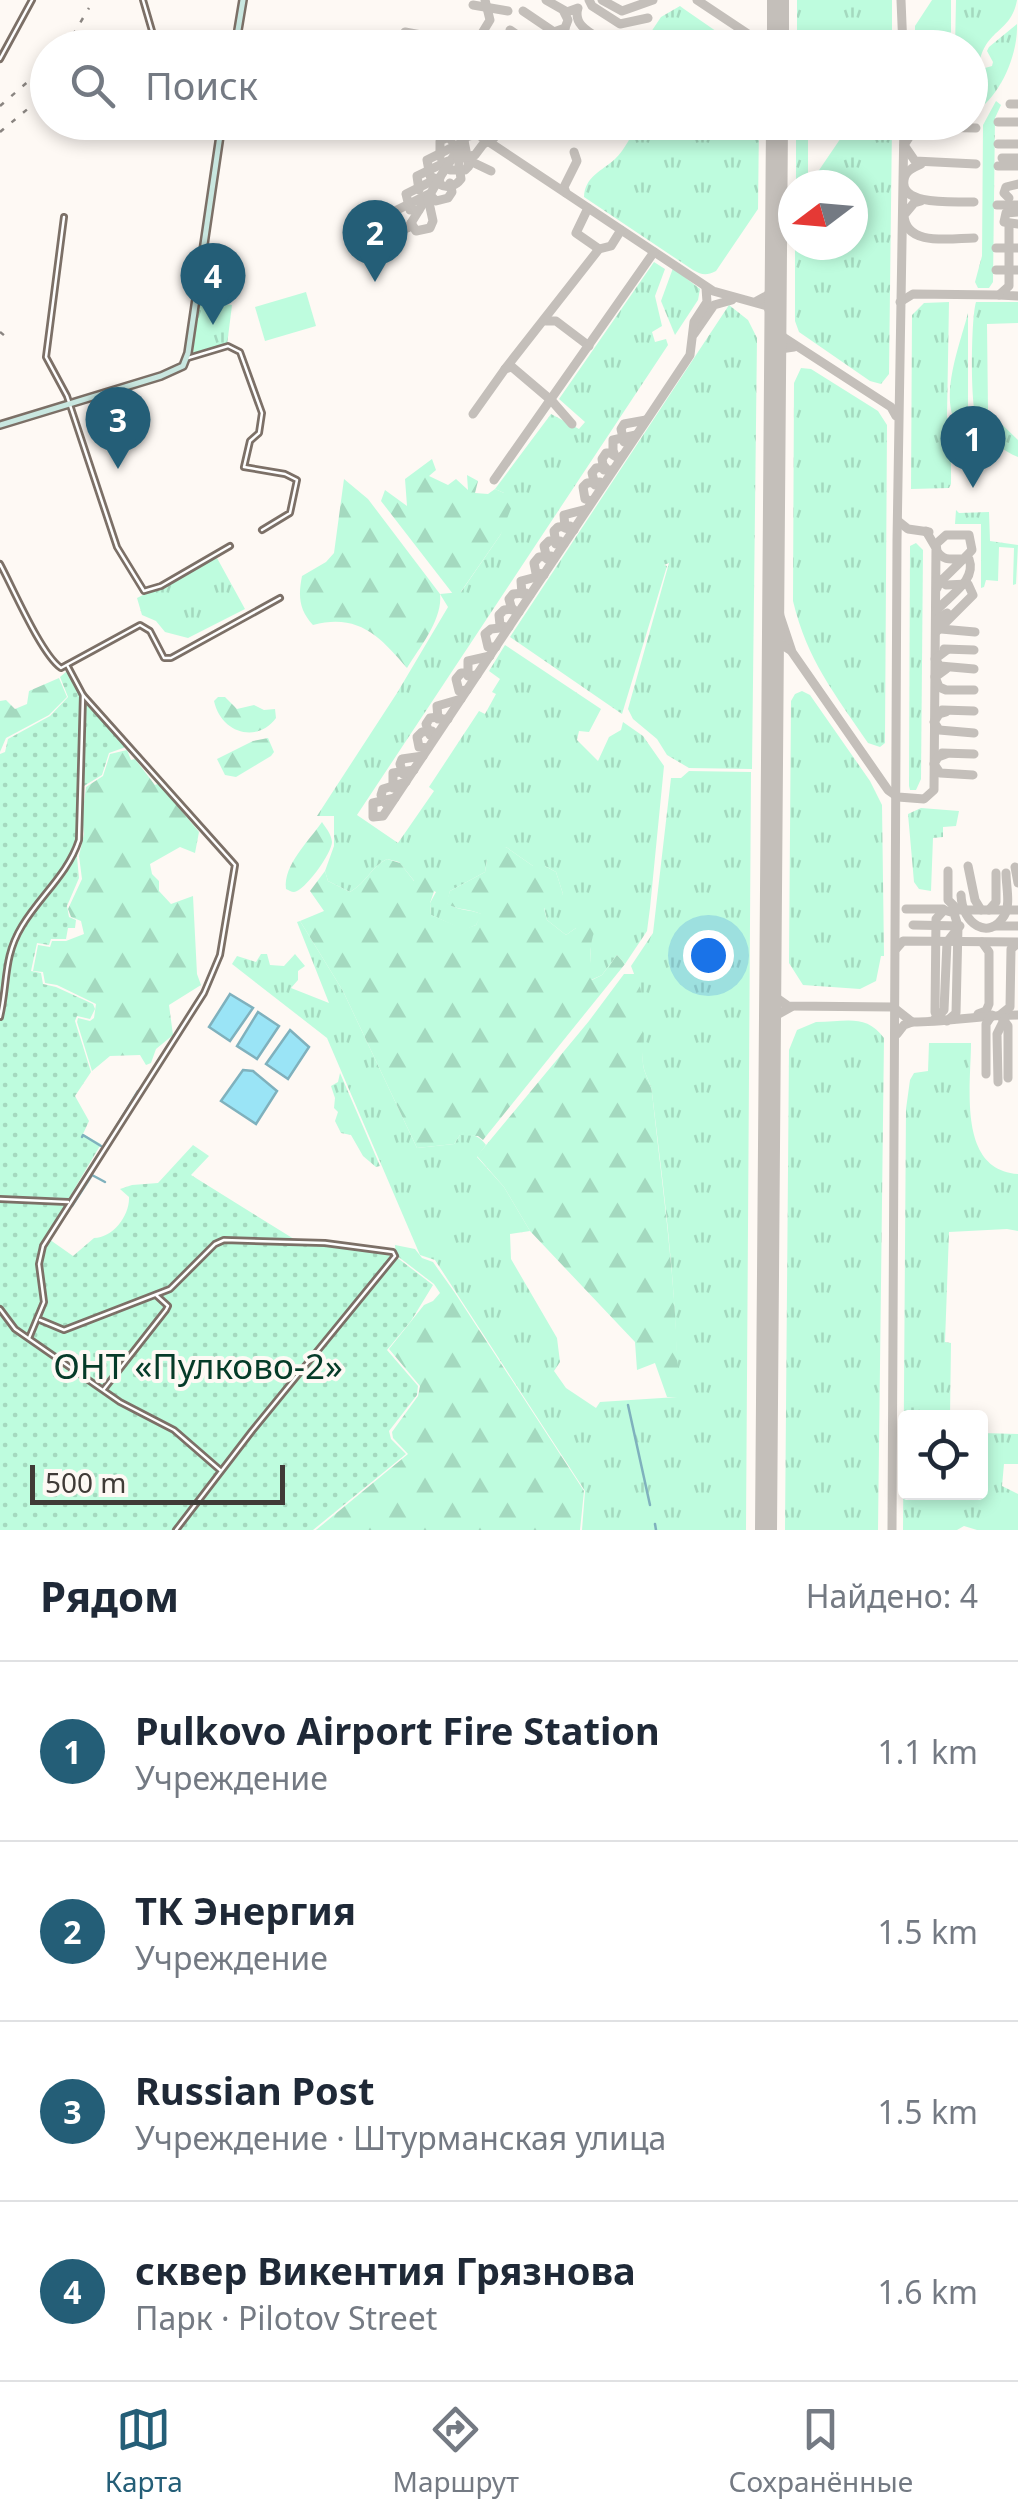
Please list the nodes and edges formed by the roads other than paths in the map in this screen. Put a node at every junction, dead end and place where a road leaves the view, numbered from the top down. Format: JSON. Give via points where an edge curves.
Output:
{"nodes":[{"id":1,"x":32,"y":0,"type":"edge"},
{"id":2,"x":143,"y":0,"type":"edge"},
{"id":3,"x":244,"y":0,"type":"edge"},
{"id":4,"x":152,"y":30,"type":"edge"},
{"id":5,"x":238,"y":30,"type":"edge"},
{"id":6,"x":0,"y":59,"type":"edge"},
{"id":7,"x":219,"y":140,"type":"edge"},
{"id":8,"x":64,"y":217,"type":"dead end"},
{"id":9,"x":186,"y":358,"type":"junction"},
{"id":10,"x":70,"y":405,"type":"junction"},
{"id":11,"x":0,"y":425,"type":"edge"},
{"id":12,"x":262,"y":530,"type":"dead end"},
{"id":13,"x":230,"y":546,"type":"dead end"},
{"id":14,"x":0,"y":564,"type":"edge"},
{"id":15,"x":280,"y":598,"type":"dead end"},
{"id":16,"x":67,"y":665,"type":"junction"},
{"id":17,"x":83,"y":695,"type":"junction"},
{"id":18,"x":0,"y":1017,"type":"edge"},
{"id":19,"x":0,"y":1199,"type":"edge"},
{"id":20,"x":71,"y":1202,"type":"junction"},
{"id":21,"x":156,"y":1295,"type":"junction"},
{"id":22,"x":0,"y":1310,"type":"edge"},
{"id":23,"x":38,"y":1319,"type":"junction"},
{"id":24,"x":29,"y":1338,"type":"junction"},
{"id":25,"x":103,"y":1390,"type":"junction"},
{"id":26,"x":222,"y":1472,"type":"junction"},
{"id":27,"x":176,"y":1530,"type":"edge"}],
"edges":[{"from":1,"to":6,"type":"street"},
{"from":2,"to":4,"type":"street"},
{"from":3,"to":5,"type":"street"},
{"from":7,"to":9,"type":"street"},
{"from":8,"to":10,"type":"street","via":[[45,353]]},
{"from":9,"to":10,"type":"street","via":[[175,372]]},
{"from":9,"to":12,"type":"street","via":[[228,346],[240,352],[262,413],[244,467],[297,480],[290,513]]},
{"from":10,"to":11,"type":"street"},
{"from":10,"to":13,"type":"street","via":[[117,547],[144,591]]},
{"from":14,"to":16,"type":"street","via":[[42,643],[61,668]]},
{"from":15,"to":16,"type":"street","via":[[172,658],[164,658],[140,626]]},
{"from":16,"to":17,"type":"street"},
{"from":17,"to":18,"type":"street","via":[[79,840],[5,964]]},
{"from":17,"to":20,"type":"street","via":[[235,865],[220,955],[204,993]]},
{"from":19,"to":20,"type":"street"},
{"from":20,"to":23,"type":"street","via":[[40,1254],[45,1294]]},
{"from":21,"to":23,"type":"street","via":[[64,1330]]},
{"from":21,"to":25,"type":"street","via":[[166,1310]]},
{"from":21,"to":26,"type":"street","via":[[224,1240],[353,1245],[395,1256]]},
{"from":22,"to":24,"type":"street"},
{"from":23,"to":24,"type":"street"},
{"from":24,"to":25,"type":"street"},
{"from":25,"to":26,"type":"street","via":[[174,1430]]},
{"from":26,"to":27,"type":"street"}]}
